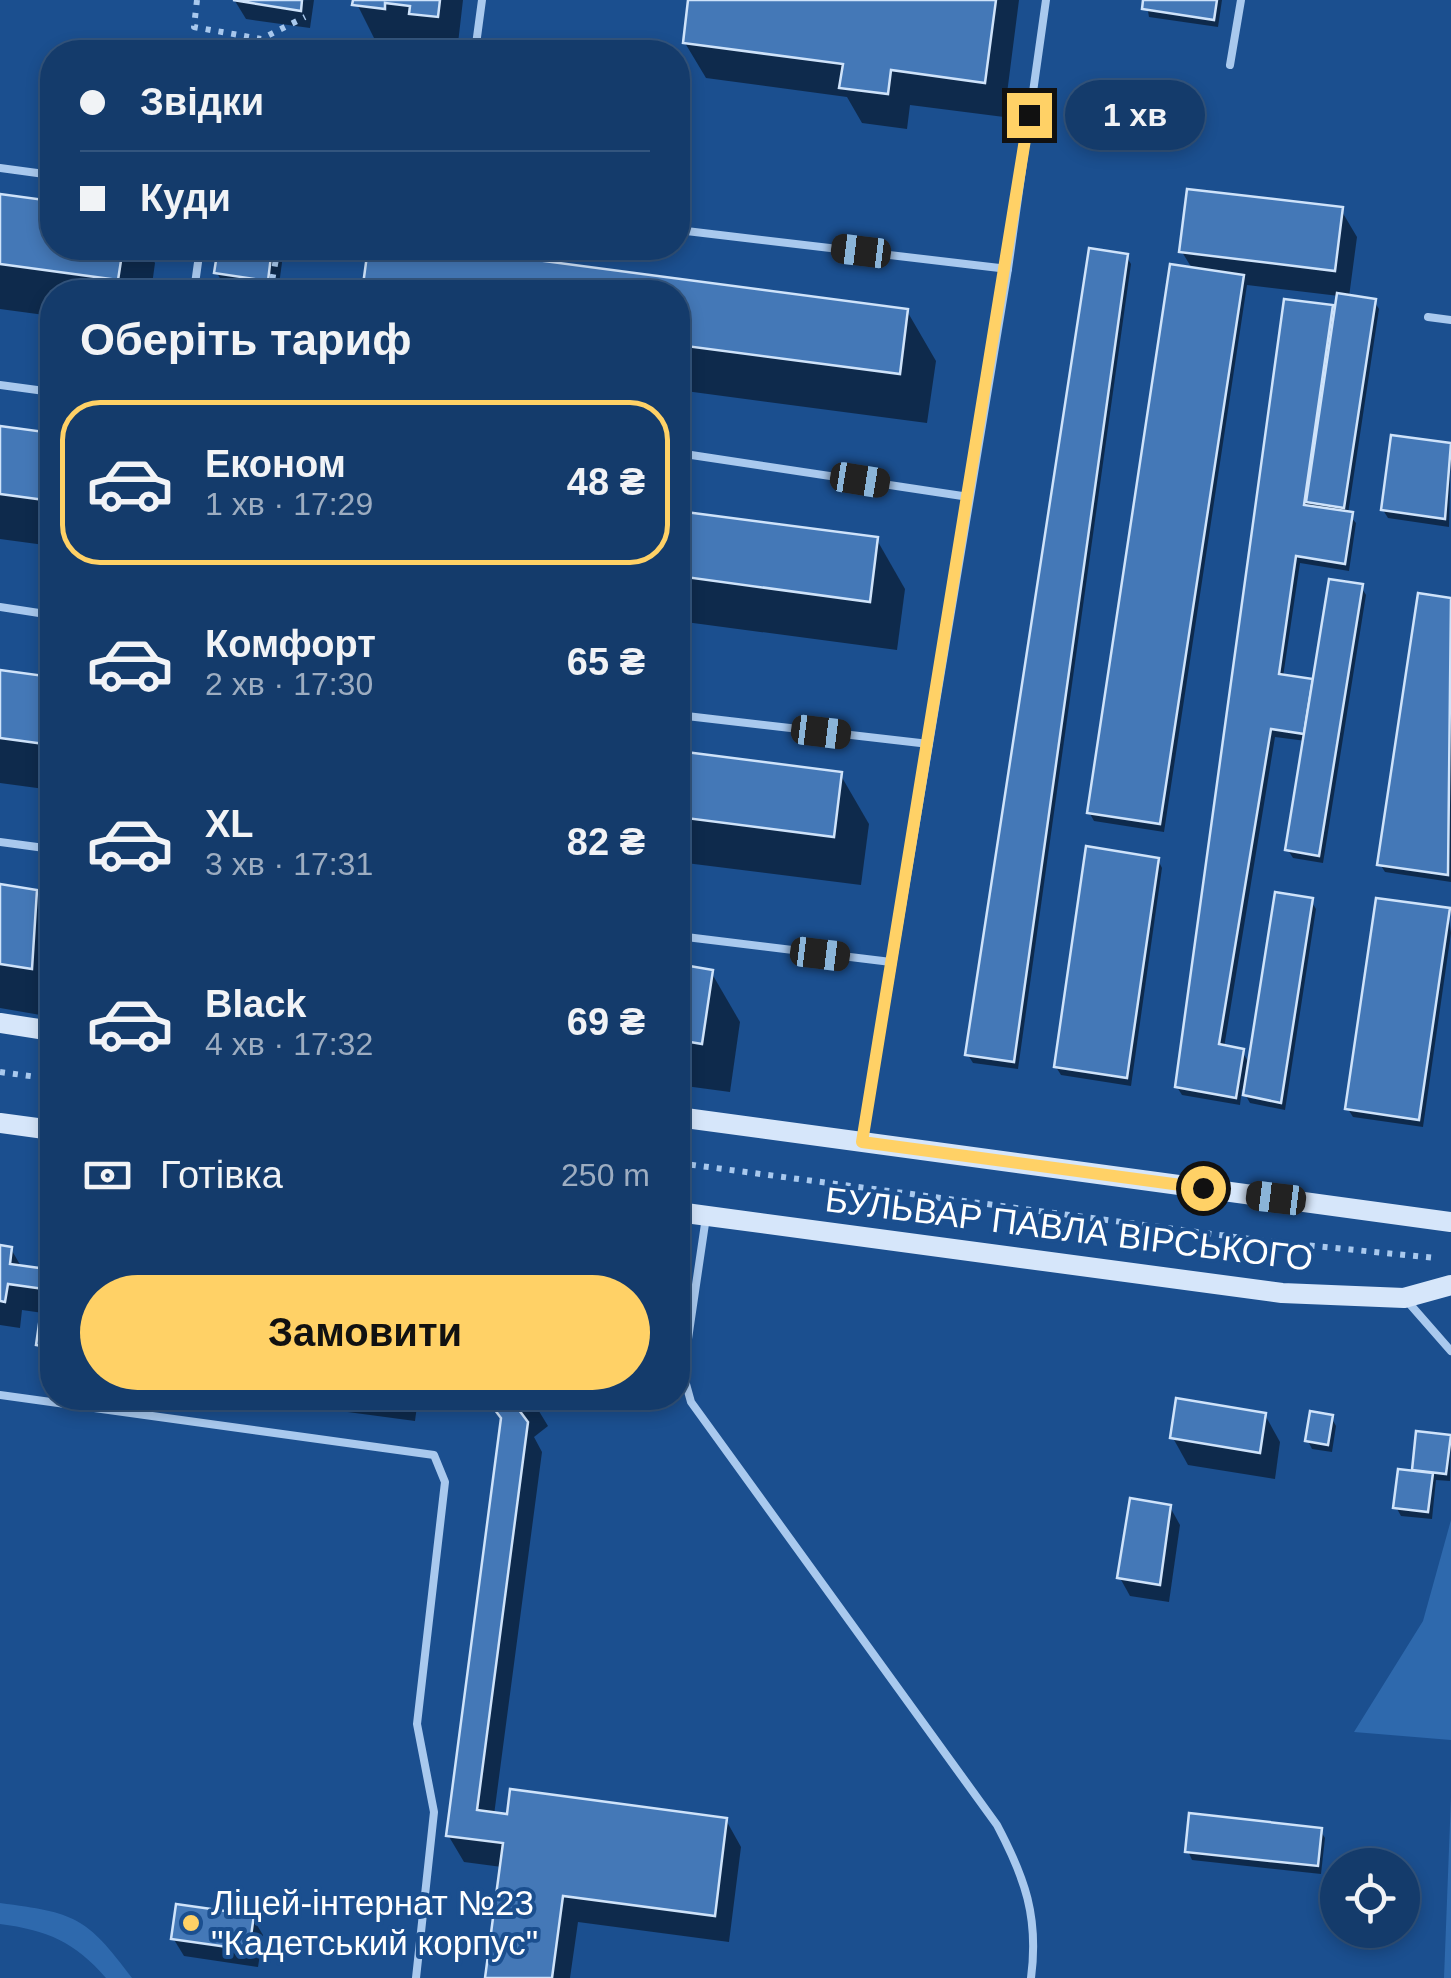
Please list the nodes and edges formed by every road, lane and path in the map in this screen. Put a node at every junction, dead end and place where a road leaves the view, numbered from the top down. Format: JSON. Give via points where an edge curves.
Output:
{"nodes":[{"id":1,"x":197,"y":0,"type":"edge"},
{"id":2,"x":482,"y":0,"type":"edge"},
{"id":3,"x":1046,"y":0,"type":"edge"},
{"id":4,"x":1241,"y":0,"type":"edge"},
{"id":5,"x":305,"y":17,"type":"dead end"},
{"id":6,"x":477,"y":40,"type":"edge"},
{"id":7,"x":1230,"y":65,"type":"dead end"},
{"id":8,"x":0,"y":168,"type":"edge"},
{"id":9,"x":40,"y":174,"type":"edge"},
{"id":10,"x":690,"y":231,"type":"edge"},
{"id":11,"x":1008,"y":269,"type":"junction"},
{"id":12,"x":1428,"y":317,"type":"dead end"},
{"id":13,"x":1451,"y":320,"type":"edge"},
{"id":14,"x":0,"y":385,"type":"edge"},
{"id":15,"x":40,"y":390,"type":"edge"},
{"id":16,"x":690,"y":455,"type":"edge"},
{"id":17,"x":970,"y":497,"type":"junction"},
{"id":18,"x":0,"y":608,"type":"edge"},
{"id":19,"x":40,"y":613,"type":"edge"},
{"id":20,"x":690,"y":716,"type":"edge"},
{"id":21,"x":929,"y":744,"type":"junction"},
{"id":22,"x":0,"y":842,"type":"edge"},
{"id":23,"x":40,"y":847,"type":"edge"},
{"id":24,"x":690,"y":937,"type":"edge"},
{"id":25,"x":891,"y":962,"type":"junction"},
{"id":26,"x":0,"y":1024,"type":"edge"},
{"id":27,"x":40,"y":1029,"type":"edge"},
{"id":28,"x":0,"y":1072,"type":"edge"},
{"id":29,"x":40,"y":1078,"type":"edge"},
{"id":30,"x":690,"y":1119,"type":"edge"},
{"id":31,"x":0,"y":1124,"type":"edge"},
{"id":32,"x":40,"y":1129,"type":"edge"},
{"id":33,"x":862,"y":1142,"type":"junction"},
{"id":34,"x":690,"y":1165,"type":"edge"},
{"id":35,"x":690,"y":1214,"type":"edge"},
{"id":36,"x":706,"y":1216,"type":"junction"},
{"id":37,"x":1451,"y":1222,"type":"edge"},
{"id":38,"x":1451,"y":1260,"type":"edge"},
{"id":39,"x":1451,"y":1285,"type":"edge"},
{"id":40,"x":1404,"y":1298,"type":"junction"},
{"id":41,"x":690,"y":1325,"type":"edge"},
{"id":42,"x":1451,"y":1351,"type":"edge"},
{"id":43,"x":0,"y":1395,"type":"edge"},
{"id":44,"x":690,"y":1398,"type":"edge"},
{"id":45,"x":40,"y":1401,"type":"edge"},
{"id":46,"x":108,"y":1410,"type":"edge"},
{"id":47,"x":416,"y":1978,"type":"edge"},
{"id":48,"x":1031,"y":1978,"type":"edge"}],
"edges":[{"from":1,"to":5,"type":"path","via":[[194,26],[261,39]]},
{"from":2,"to":6,"type":"lane"},
{"from":3,"to":11,"type":"lane"},
{"from":4,"to":7,"type":"lane"},
{"from":8,"to":9,"type":"lane"},
{"from":10,"to":11,"type":"lane"},
{"from":11,"to":17,"type":"lane"},
{"from":12,"to":13,"type":"lane"},
{"from":14,"to":15,"type":"lane"},
{"from":16,"to":17,"type":"lane"},
{"from":17,"to":21,"type":"lane"},
{"from":18,"to":19,"type":"lane"},
{"from":20,"to":21,"type":"lane"},
{"from":21,"to":25,"type":"lane"},
{"from":22,"to":23,"type":"lane"},
{"from":24,"to":25,"type":"lane"},
{"from":25,"to":33,"type":"lane"},
{"from":26,"to":27,"type":"street"},
{"from":28,"to":29,"type":"path"},
{"from":30,"to":33,"type":"street","name":"БУЛЬВАР ПАВЛА ВІРСЬКОГО"},
{"from":31,"to":32,"type":"street"},
{"from":33,"to":37,"type":"street","name":"БУЛЬВАР ПАВЛА ВІРСЬКОГО"},
{"from":34,"to":38,"type":"path"},
{"from":35,"to":36,"type":"street","name":"БУЛЬВАР ПАВЛА ВІРСЬКОГО"},
{"from":36,"to":40,"type":"street","name":"БУЛЬВАР ПАВЛА ВІРСЬКОГО","via":[[1282,1292]]},
{"from":36,"to":41,"type":"lane"},
{"from":39,"to":40,"type":"street","name":"БУЛЬВАР ПАВЛА ВІРСЬКОГО"},
{"from":40,"to":42,"type":"lane"},
{"from":43,"to":45,"type":"lane"},
{"from":44,"to":48,"type":"lane","via":[[998,1825],[1026,1879],[1035,1945]]},
{"from":46,"to":47,"type":"lane","via":[[434,1455],[445,1482],[417,1724],[434,1812]]}]}
